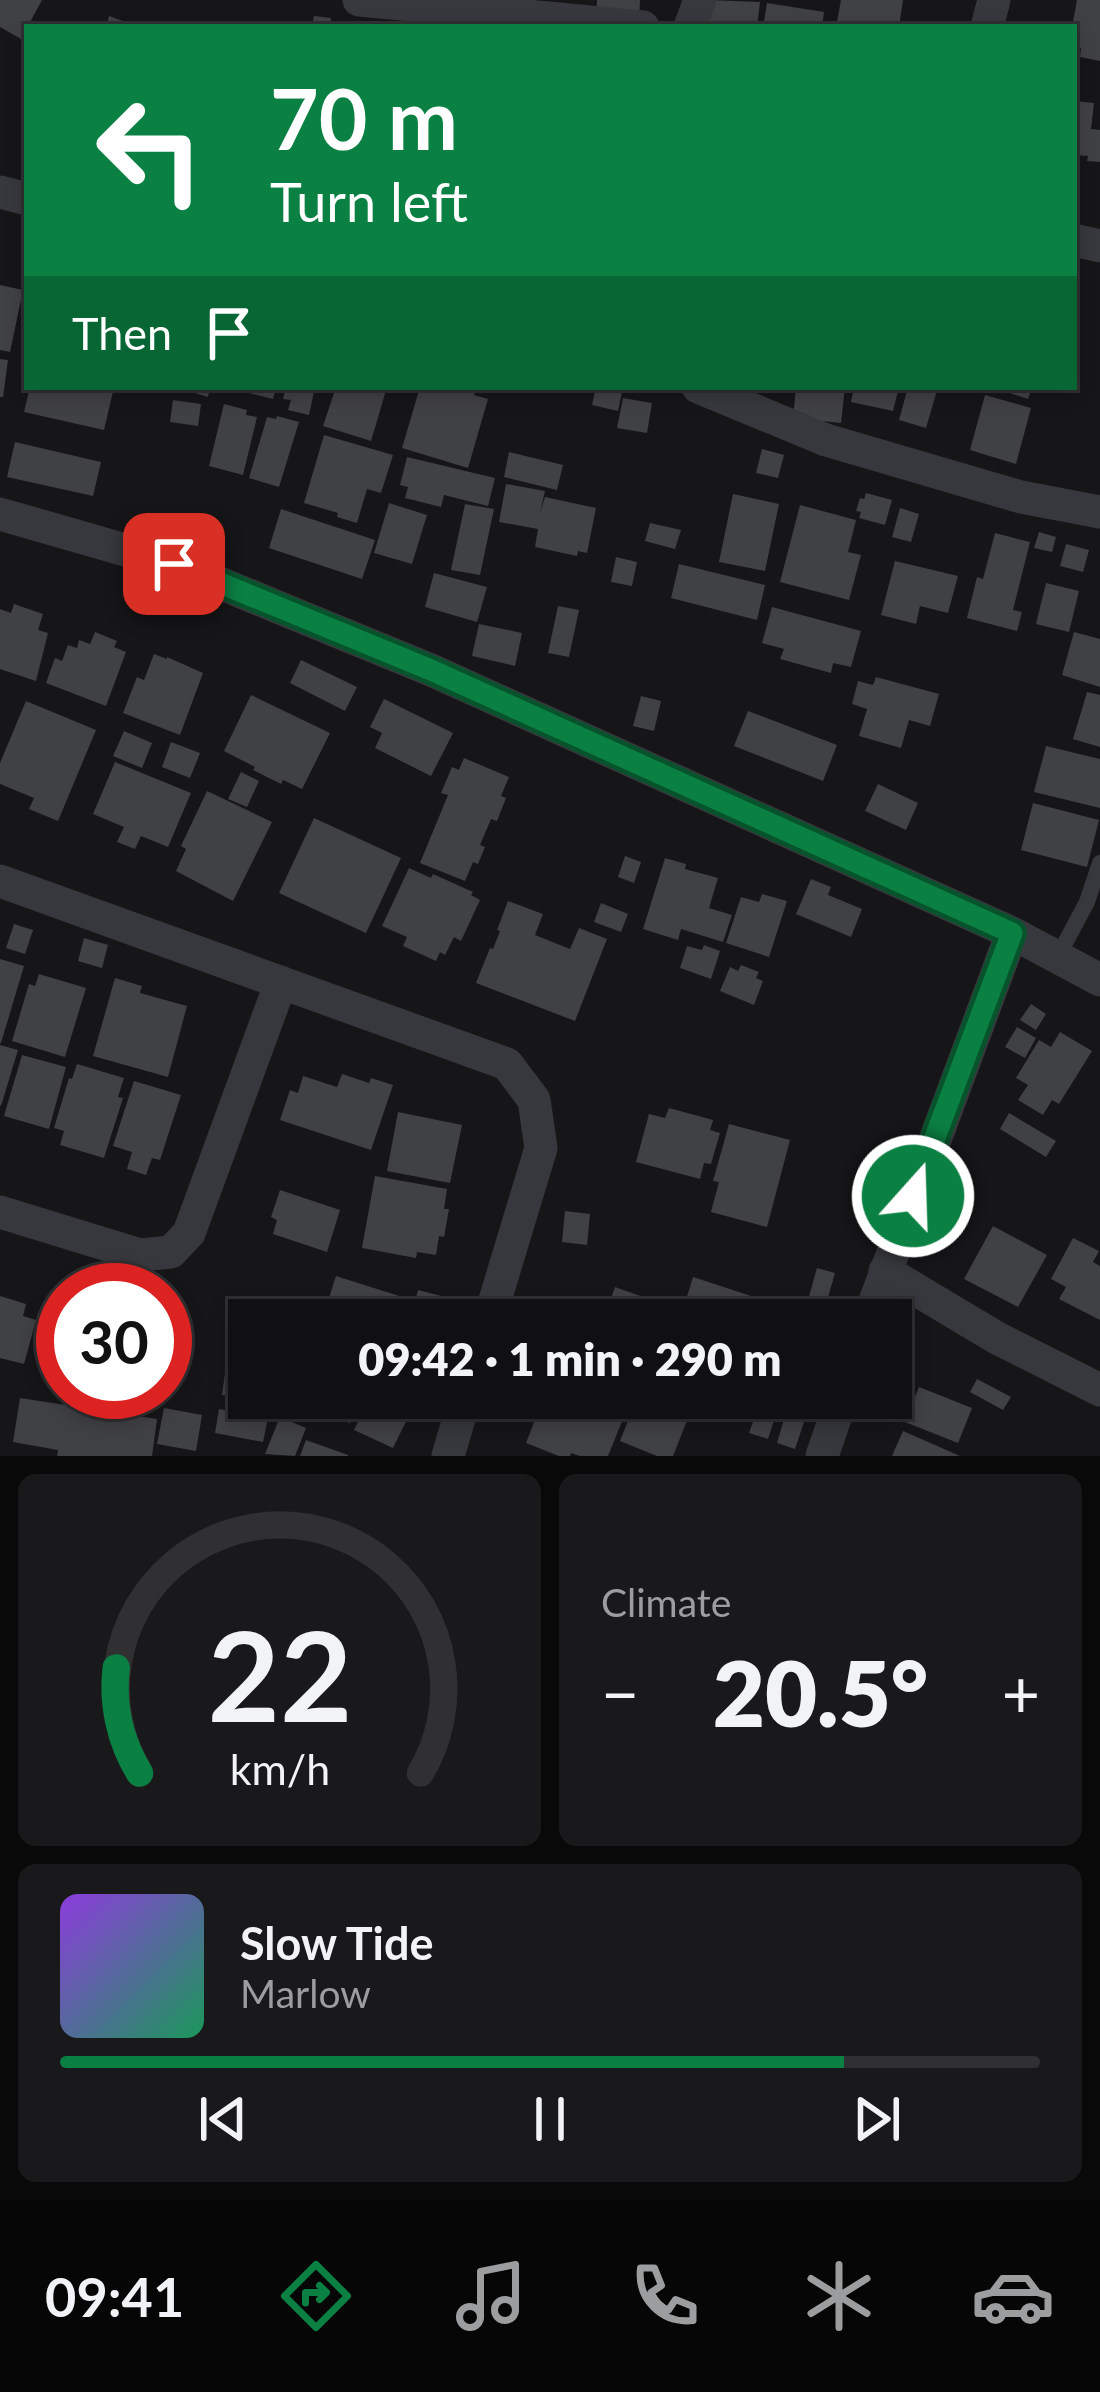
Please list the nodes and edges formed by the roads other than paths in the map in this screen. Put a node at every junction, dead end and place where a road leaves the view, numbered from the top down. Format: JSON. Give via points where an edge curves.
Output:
{"nodes":[{"id":1,"x":358,"y":0,"type":"edge"},
{"id":2,"x":611,"y":24,"type":"edge"},
{"id":3,"x":705,"y":390,"type":"edge"},
{"id":4,"x":1100,"y":512,"type":"edge"},
{"id":5,"x":0,"y":514,"type":"edge"},
{"id":6,"x":1100,"y":863,"type":"edge"},
{"id":7,"x":0,"y":880,"type":"edge"},
{"id":8,"x":1012,"y":933,"type":"junction"},
{"id":9,"x":1057,"y":958,"type":"junction"},
{"id":10,"x":1100,"y":980,"type":"edge"},
{"id":11,"x":281,"y":982,"type":"junction"},
{"id":12,"x":0,"y":1212,"type":"edge"},
{"id":13,"x":885,"y":1271,"type":"junction"},
{"id":14,"x":495,"y":1299,"type":"edge"},
{"id":15,"x":875,"y":1299,"type":"edge"},
{"id":16,"x":1100,"y":1390,"type":"edge"},
{"id":17,"x":459,"y":1419,"type":"edge"},
{"id":18,"x":835,"y":1419,"type":"edge"},
{"id":19,"x":448,"y":1456,"type":"edge"},
{"id":20,"x":822,"y":1456,"type":"edge"}],
"edges":[{"from":1,"to":2,"type":"street"},
{"from":3,"to":4,"type":"street","via":[[826,440]]},
{"from":5,"to":8,"type":"street","via":[[174,564],[431,670]]},
{"from":6,"to":9,"type":"lane"},
{"from":7,"to":11,"type":"street"},
{"from":8,"to":9,"type":"street"},
{"from":8,"to":13,"type":"street"},
{"from":9,"to":10,"type":"street"},
{"from":11,"to":12,"type":"street","via":[[189,1232],[171,1252],[140,1255]]},
{"from":11,"to":14,"type":"street","via":[[507,1064],[534,1100],[541,1148]]},
{"from":13,"to":15,"type":"street"},
{"from":13,"to":16,"type":"street"},
{"from":17,"to":19,"type":"street"},
{"from":18,"to":20,"type":"street"}]}
